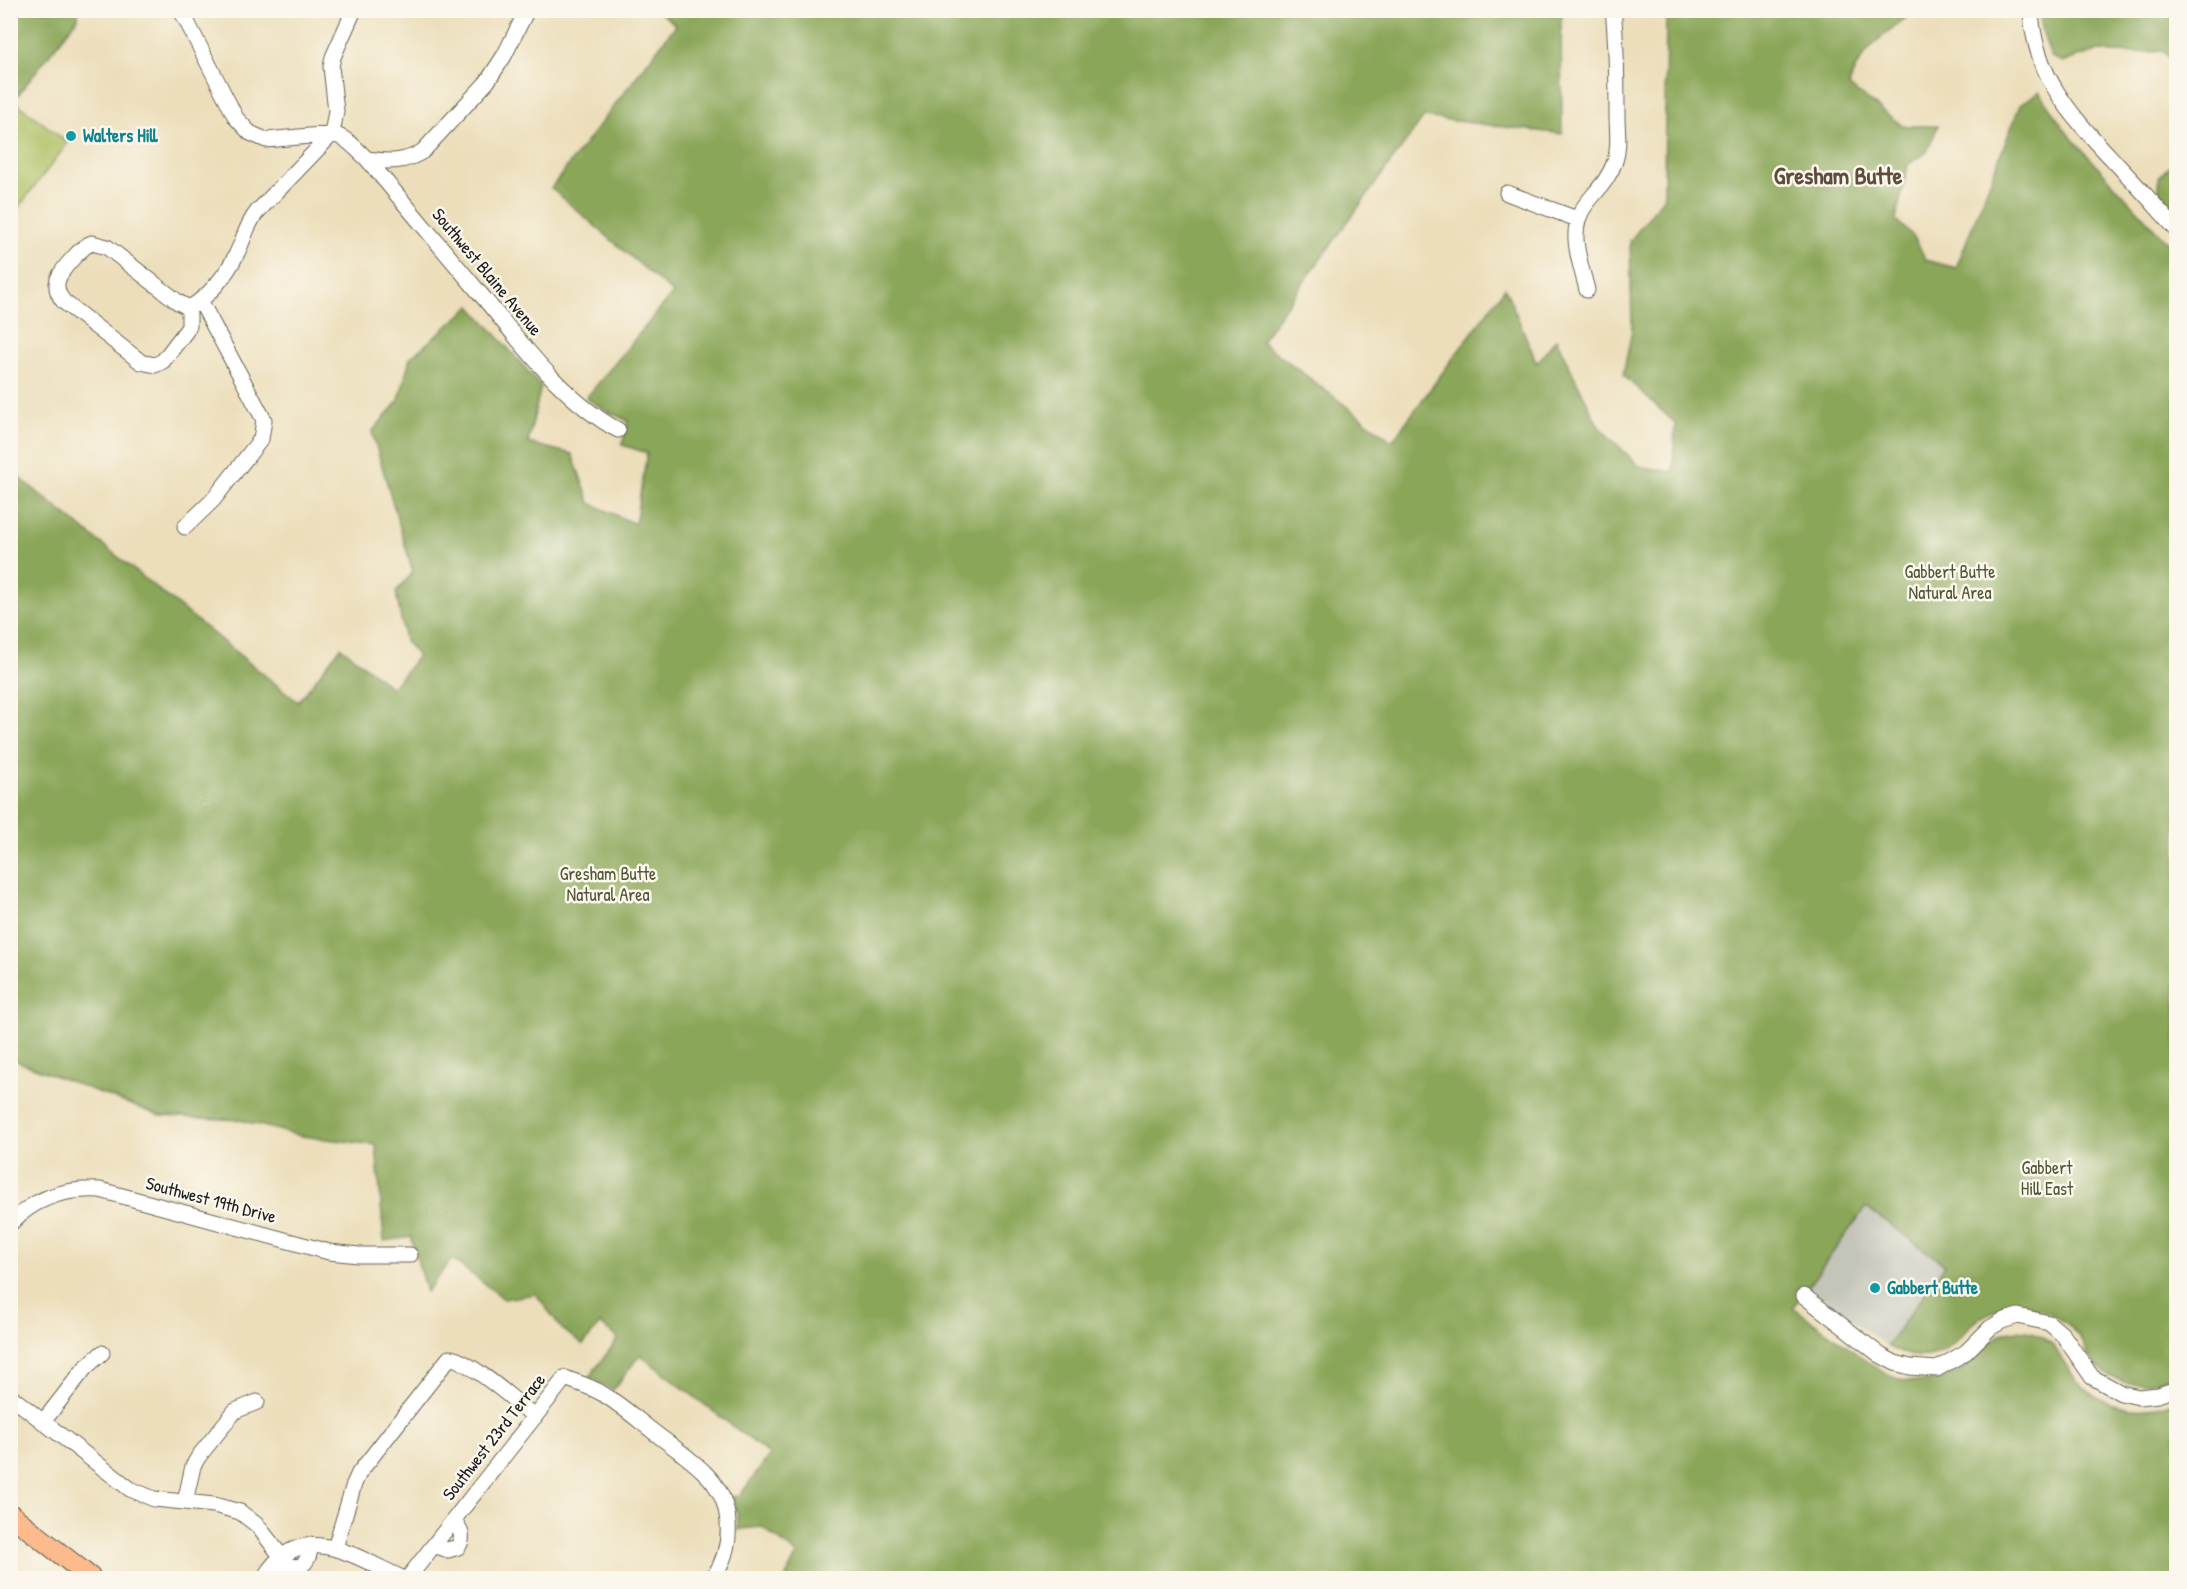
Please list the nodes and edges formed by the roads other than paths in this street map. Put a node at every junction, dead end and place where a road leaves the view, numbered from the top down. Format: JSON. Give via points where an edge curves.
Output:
{"nodes":[{"id":1,"x":181,"y":10,"type":"edge"},
{"id":2,"x":354,"y":10,"type":"edge"},
{"id":3,"x":527,"y":10,"type":"edge"},
{"id":4,"x":1613,"y":10,"type":"edge"},
{"id":5,"x":2031,"y":10,"type":"edge"},
{"id":6,"x":332,"y":134,"type":"junction"},
{"id":7,"x":367,"y":159,"type":"junction"},
{"id":8,"x":1507,"y":194,"type":"dead end"},
{"id":9,"x":1577,"y":219,"type":"junction"},
{"id":10,"x":2176,"y":229,"type":"edge"},
{"id":11,"x":1587,"y":290,"type":"dead end"},
{"id":12,"x":195,"y":305,"type":"junction"},
{"id":13,"x":618,"y":430,"type":"dead end"},
{"id":14,"x":185,"y":527,"type":"dead end"},
{"id":15,"x":10,"y":1224,"type":"edge"},
{"id":16,"x":410,"y":1255,"type":"dead end"},
{"id":17,"x":1804,"y":1296,"type":"dead end"},
{"id":18,"x":102,"y":1353,"type":"dead end"},
{"id":19,"x":2176,"y":1389,"type":"edge"},
{"id":20,"x":10,"y":1396,"type":"edge"},
{"id":21,"x":257,"y":1402,"type":"dead end"},
{"id":22,"x":535,"y":1417,"type":"junction"},
{"id":23,"x":43,"y":1422,"type":"junction"},
{"id":24,"x":185,"y":1502,"type":"junction"},
{"id":25,"x":10,"y":1514,"type":"edge"},
{"id":26,"x":335,"y":1548,"type":"junction"},
{"id":27,"x":279,"y":1559,"type":"junction"},
{"id":28,"x":91,"y":1578,"type":"edge"},
{"id":29,"x":264,"y":1578,"type":"edge"},
{"id":30,"x":402,"y":1578,"type":"edge"},
{"id":31,"x":408,"y":1578,"type":"edge"},
{"id":32,"x":714,"y":1578,"type":"edge"}],
"edges":[{"from":1,"to":6,"type":"street","via":[[228,105],[244,128],[266,140]]},
{"from":2,"to":6,"type":"street","via":[[331,68],[336,111]]},
{"from":3,"to":7,"type":"street","via":[[487,82],[423,151],[398,162]]},
{"from":4,"to":9,"type":"street","via":[[1618,149],[1604,184]]},
{"from":5,"to":10,"type":"street","via":[[2038,53],[2059,96]]},
{"from":6,"to":7,"type":"street","name":"Southwest Blaine Avenue","via":[[345,139]]},
{"from":6,"to":12,"type":"street","via":[[257,212],[231,263]]},
{"from":7,"to":13,"type":"street","name":"Southwest Blaine Avenue","via":[[526,348],[593,415]]},
{"from":8,"to":9,"type":"street"},
{"from":9,"to":11,"type":"street","via":[[1576,244]]},
{"from":12,"to":12,"type":"street","via":[[178,302],[98,243],[81,249],[58,279],[57,291],[64,302],[146,364],[163,361],[186,332]]},
{"from":12,"to":14,"type":"street","via":[[264,420],[264,429],[261,439],[213,500]]},
{"from":15,"to":16,"type":"street","name":"Southwest 19th Drive","via":[[50,1197],[68,1191],[100,1190],[329,1252]]},
{"from":17,"to":19,"type":"street","via":[[1881,1355],[1910,1367],[1937,1369],[1966,1352],[1990,1328],[2018,1316],[2049,1323],[2063,1335],[2092,1377],[2108,1387],[2139,1397]]},
{"from":18,"to":23,"type":"street","via":[[85,1368]]},
{"from":20,"to":23,"type":"street"},
{"from":21,"to":24,"type":"street","via":[[235,1411],[199,1456]]},
{"from":22,"to":26,"type":"street","via":[[470,1366],[449,1358],[359,1473]]},
{"from":22,"to":31,"type":"street","name":"Southwest 23rd Terrace"},
{"from":22,"to":32,"type":"street","name":"Southwest 23rd Terrace","via":[[565,1378],[604,1395],[694,1463],[714,1483],[728,1517],[724,1560]]},
{"from":23,"to":24,"type":"street","via":[[130,1489],[154,1499]]},
{"from":24,"to":27,"type":"street","via":[[240,1512],[256,1525]]},
{"from":25,"to":28,"type":"main road"},
{"from":26,"to":27,"type":"street","via":[[310,1545]]},
{"from":26,"to":30,"type":"street"},
{"from":27,"to":29,"type":"street"}]}
